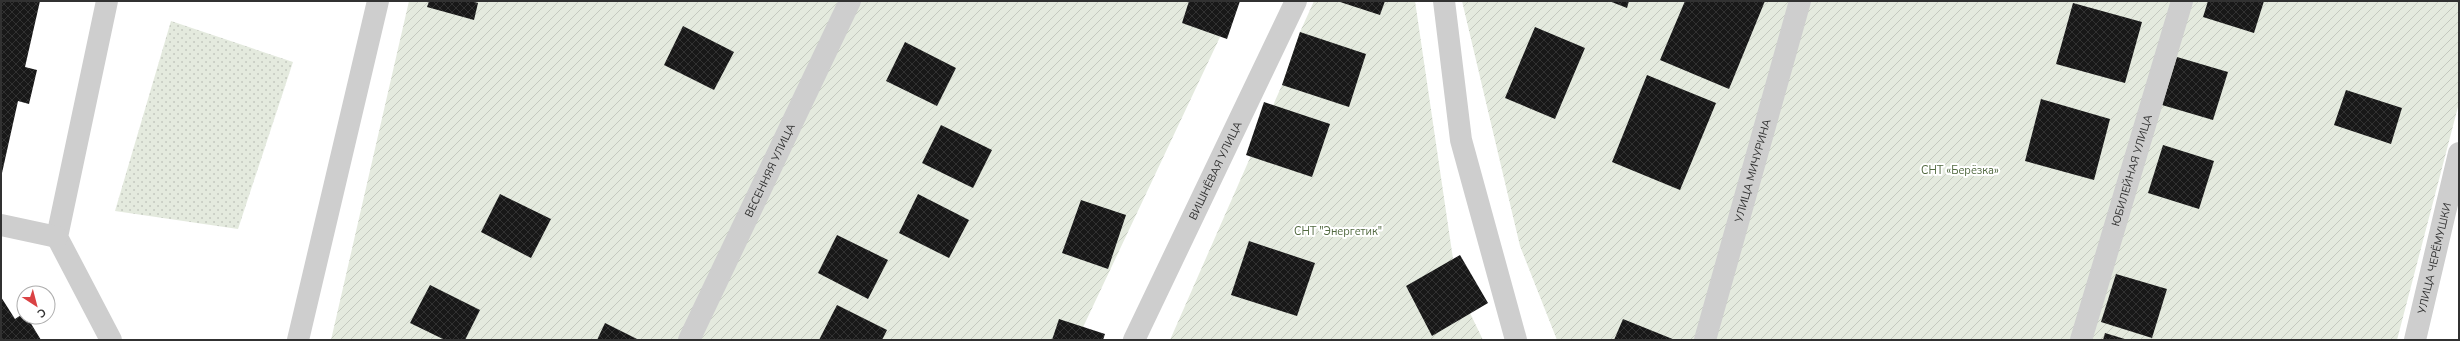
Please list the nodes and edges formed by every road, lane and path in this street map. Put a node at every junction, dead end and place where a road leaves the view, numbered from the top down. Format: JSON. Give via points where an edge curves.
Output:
{"nodes":[{"id":1,"x":107,"y":1,"type":"edge"},
{"id":2,"x":378,"y":1,"type":"edge"},
{"id":3,"x":850,"y":1,"type":"edge"},
{"id":4,"x":1296,"y":1,"type":"edge"},
{"id":5,"x":1444,"y":1,"type":"edge"},
{"id":6,"x":1800,"y":1,"type":"edge"},
{"id":7,"x":2182,"y":1,"type":"edge"},
{"id":8,"x":2459,"y":153,"type":"edge"},
{"id":9,"x":1,"y":225,"type":"edge"},
{"id":10,"x":57,"y":236,"type":"junction"},
{"id":11,"x":111,"y":340,"type":"edge"},
{"id":12,"x":298,"y":340,"type":"edge"},
{"id":13,"x":689,"y":340,"type":"edge"},
{"id":14,"x":1134,"y":340,"type":"edge"},
{"id":15,"x":1516,"y":340,"type":"edge"},
{"id":16,"x":1705,"y":340,"type":"edge"},
{"id":17,"x":2081,"y":340,"type":"edge"},
{"id":18,"x":2415,"y":340,"type":"edge"}],
"edges":[{"from":1,"to":10,"type":"street"},
{"from":2,"to":12,"type":"street"},
{"from":3,"to":13,"type":"street","name":"ВЕСЕННЯЯ УЛИЦА"},
{"from":4,"to":14,"type":"street","name":"ВИШНЁВАЯ УЛИЦА"},
{"from":5,"to":15,"type":"street","via":[[1461,140]]},
{"from":6,"to":16,"type":"street","name":"УЛИЦА МИЧУРИНА"},
{"from":7,"to":17,"type":"street","name":"ЮБИЛЕЙНАЯ УЛИЦА"},
{"from":8,"to":18,"type":"street","name":"УЛИЦА ЧЕРЁМУШКИ"},
{"from":9,"to":10,"type":"street"},
{"from":10,"to":11,"type":"street"}]}
